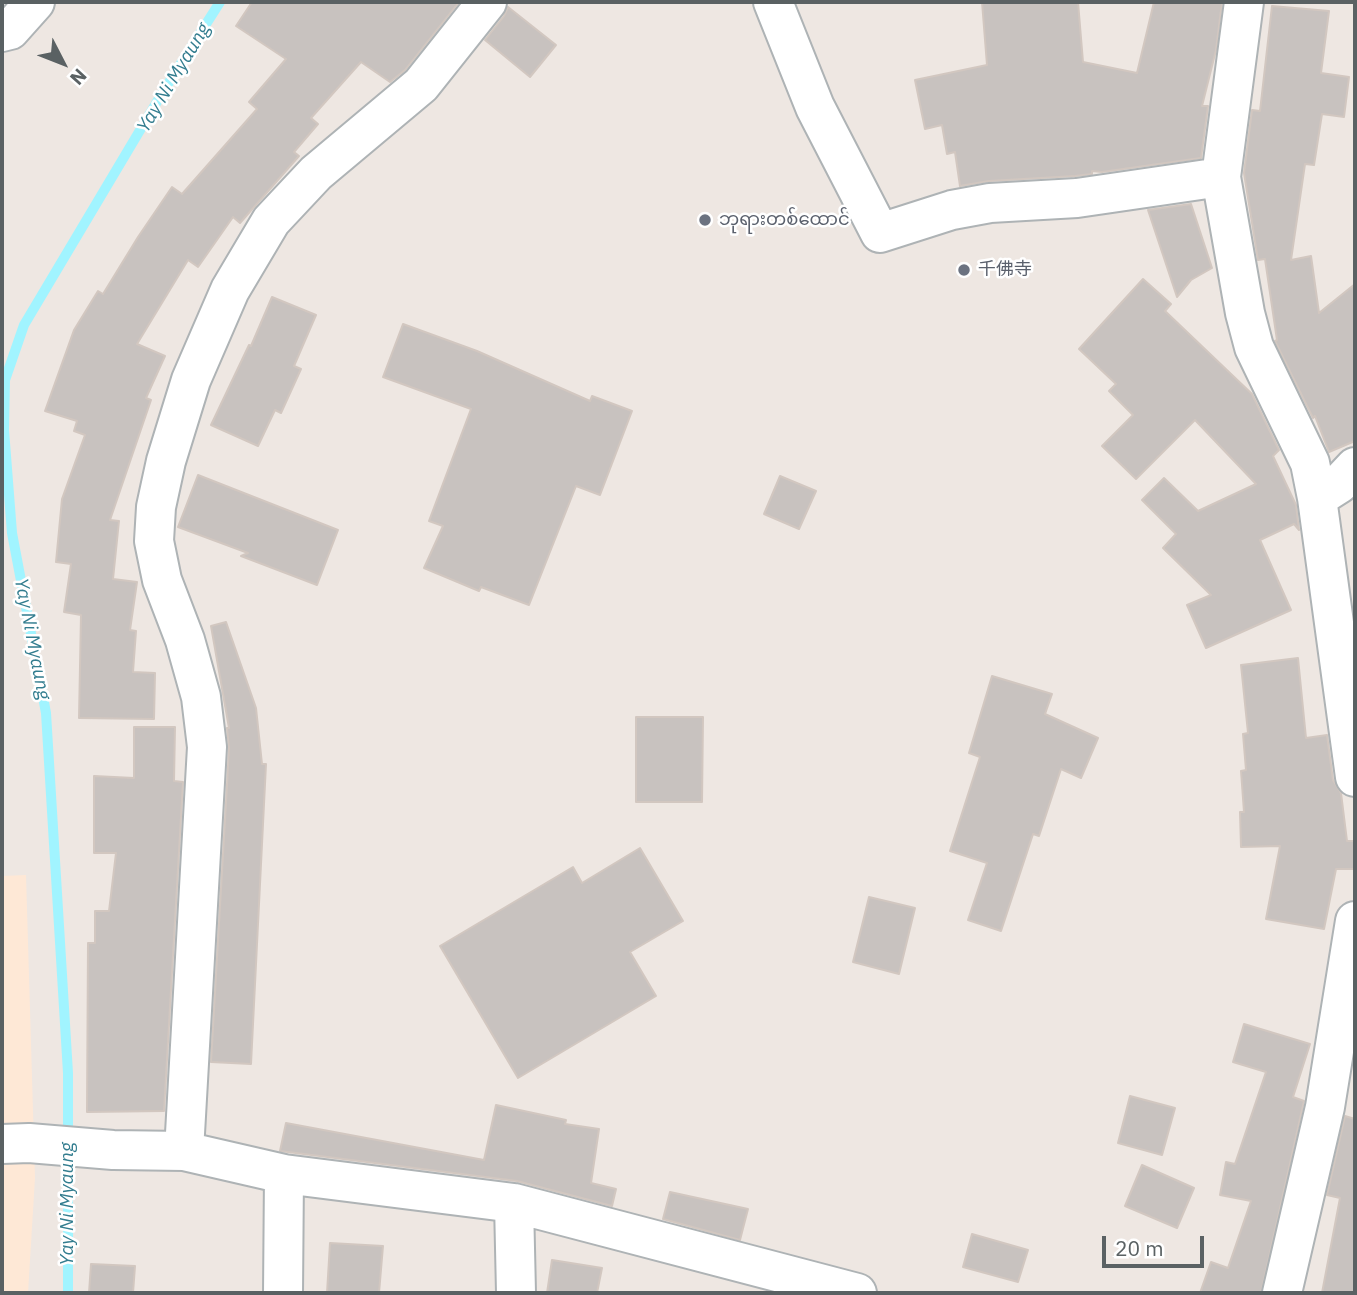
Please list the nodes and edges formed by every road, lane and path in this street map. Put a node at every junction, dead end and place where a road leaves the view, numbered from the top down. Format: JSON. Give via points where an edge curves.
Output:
{"nodes":[{"id":1,"x":36,"y":2,"type":"edge"},
{"id":2,"x":487,"y":2,"type":"edge"},
{"id":3,"x":773,"y":2,"type":"edge"},
{"id":4,"x":1244,"y":2,"type":"edge"},
{"id":5,"x":2,"y":32,"type":"edge"},
{"id":6,"x":1221,"y":177,"type":"junction"},
{"id":7,"x":1355,"y":467,"type":"edge"},
{"id":8,"x":1317,"y":498,"type":"junction"},
{"id":9,"x":1355,"y":776,"type":"edge"},
{"id":10,"x":1355,"y":921,"type":"edge"},
{"id":11,"x":15,"y":1143,"type":"edge"},
{"id":12,"x":184,"y":1152,"type":"junction"},
{"id":13,"x":284,"y":1174,"type":"junction"},
{"id":14,"x":514,"y":1203,"type":"junction"},
{"id":15,"x":747,"y":1278,"type":"edge"},
{"id":16,"x":283,"y":1293,"type":"edge"},
{"id":17,"x":516,"y":1293,"type":"edge"},
{"id":18,"x":856,"y":1293,"type":"edge"},
{"id":19,"x":1282,"y":1293,"type":"edge"}],
"edges":[{"from":1,"to":5,"type":"street","via":[[10,30]]},
{"from":2,"to":12,"type":"street","via":[[421,85],[316,173],[271,221],[225,301],[191,380],[166,461],[154,541],[162,580],[201,697],[207,747]]},
{"from":3,"to":6,"type":"street","via":[[815,107],[880,233],[990,203],[1077,198]]},
{"from":4,"to":6,"type":"street"},
{"from":6,"to":8,"type":"street","via":[[1254,346],[1310,463]]},
{"from":7,"to":8,"type":"street"},
{"from":8,"to":9,"type":"street"},
{"from":10,"to":19,"type":"street","via":[[1325,1107]]},
{"from":11,"to":12,"type":"street"},
{"from":12,"to":13,"type":"street"},
{"from":13,"to":14,"type":"street"},
{"from":13,"to":16,"type":"street"},
{"from":14,"to":15,"type":"street"},
{"from":14,"to":17,"type":"street"},
{"from":15,"to":18,"type":"street"}]}
